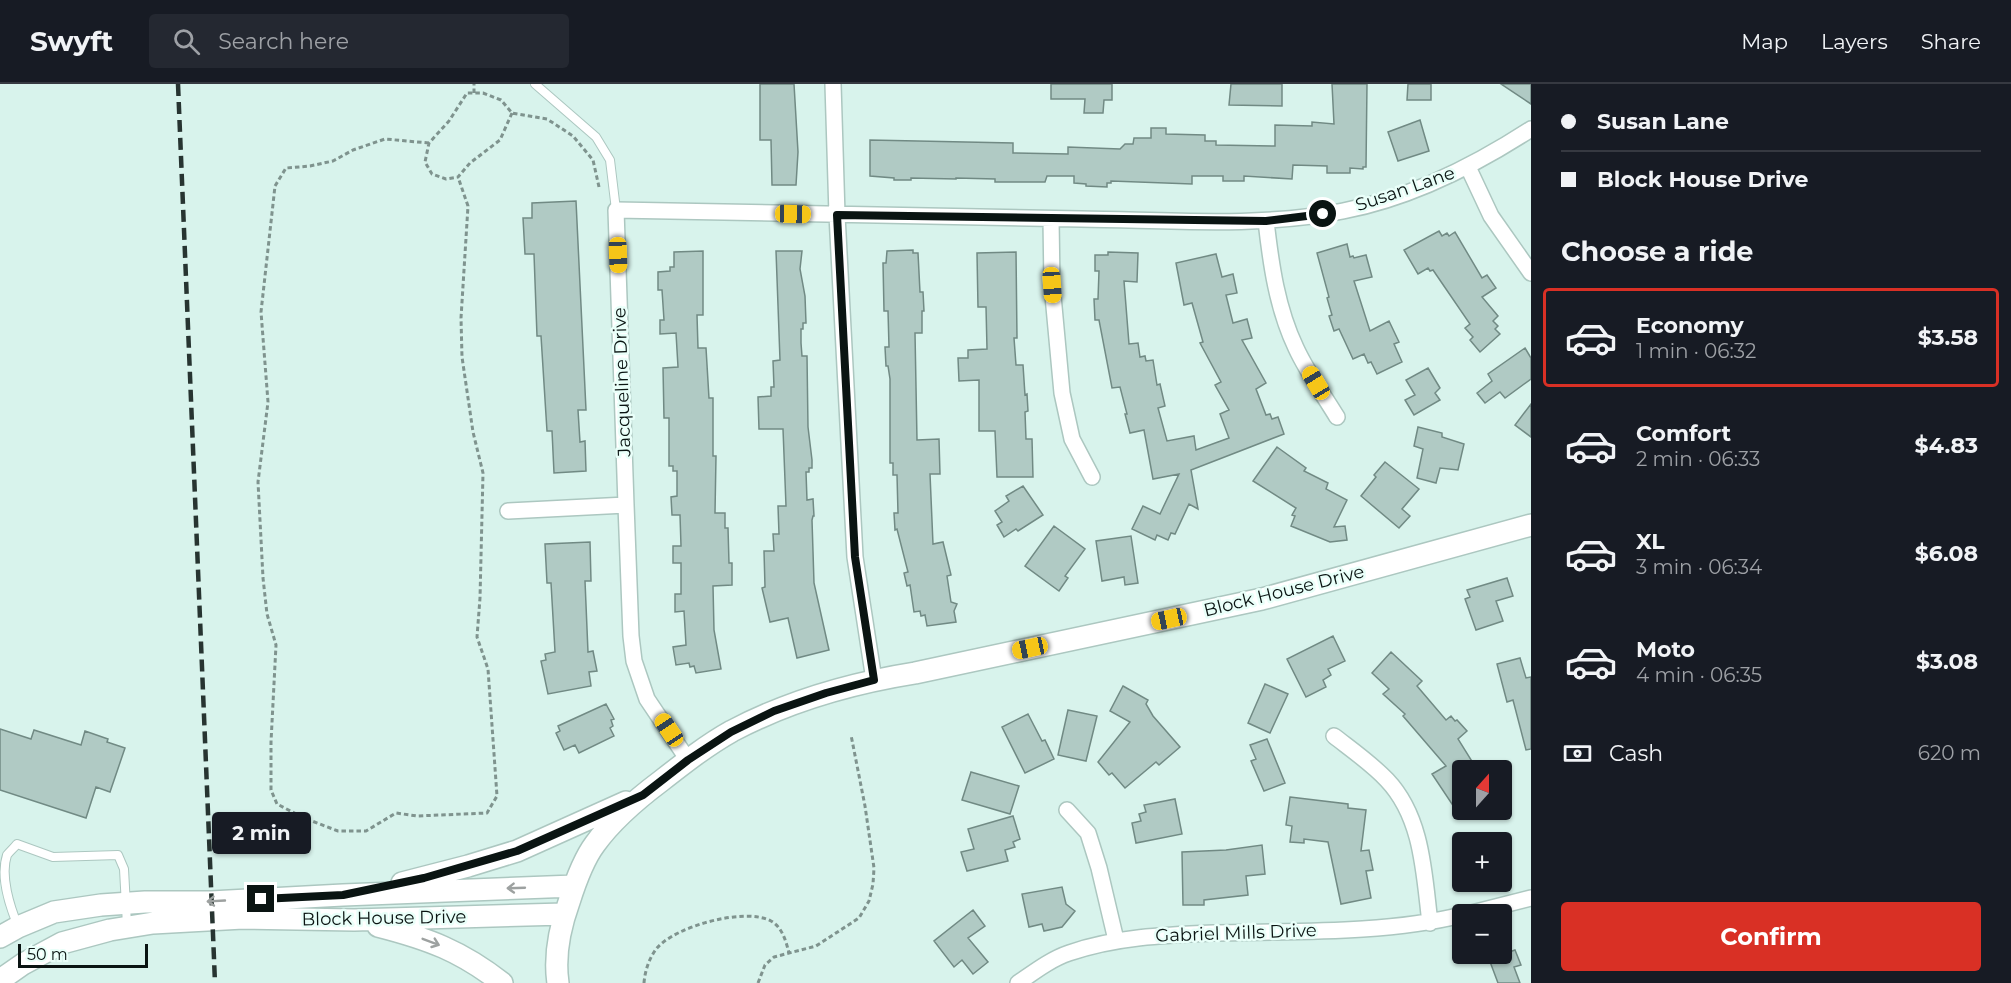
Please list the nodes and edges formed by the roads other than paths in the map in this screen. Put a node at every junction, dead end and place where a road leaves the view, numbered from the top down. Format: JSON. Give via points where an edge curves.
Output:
{"nodes":[{"id":1,"x":535,"y":84,"type":"edge"},
{"id":2,"x":833,"y":84,"type":"edge"},
{"id":3,"x":1531,"y":129,"type":"edge"},
{"id":4,"x":1468,"y":167,"type":"junction"},
{"id":5,"x":616,"y":210,"type":"junction"},
{"id":6,"x":837,"y":215,"type":"junction"},
{"id":7,"x":1051,"y":219,"type":"junction"},
{"id":8,"x":1266,"y":221,"type":"junction"},
{"id":9,"x":1531,"y":273,"type":"edge"},
{"id":10,"x":1336,"y":417,"type":"dead end"},
{"id":11,"x":1092,"y":477,"type":"dead end"},
{"id":12,"x":626,"y":505,"type":"junction"},
{"id":13,"x":508,"y":511,"type":"dead end"},
{"id":14,"x":1531,"y":525,"type":"edge"},
{"id":15,"x":874,"y":680,"type":"junction"},
{"id":16,"x":1334,"y":736,"type":"dead end"},
{"id":17,"x":688,"y":760,"type":"junction"},
{"id":18,"x":643,"y":795,"type":"junction"},
{"id":19,"x":1067,"y":810,"type":"dead end"},
{"id":20,"x":574,"y":886,"type":"junction"},
{"id":21,"x":343,"y":895,"type":"junction"},
{"id":22,"x":1531,"y":898,"type":"edge"},
{"id":23,"x":126,"y":903,"type":"junction"},
{"id":24,"x":1507,"y":904,"type":"edge"},
{"id":25,"x":564,"y":914,"type":"junction"},
{"id":26,"x":1452,"y":918,"type":"edge"},
{"id":27,"x":354,"y":920,"type":"junction"},
{"id":28,"x":1430,"y":923,"type":"junction"},
{"id":29,"x":127,"y":927,"type":"junction"},
{"id":30,"x":9,"y":932,"type":"edge"},
{"id":31,"x":1116,"y":940,"type":"junction"},
{"id":32,"x":0,"y":980,"type":"edge"},
{"id":33,"x":502,"y":983,"type":"edge"},
{"id":34,"x":558,"y":983,"type":"edge"},
{"id":35,"x":1018,"y":983,"type":"edge"}],
"edges":[{"from":1,"to":5,"type":"lane","via":[[596,137],[610,160]]},
{"from":2,"to":6,"type":"street"},
{"from":3,"to":4,"type":"street","name":"Susan Lane"},
{"from":4,"to":8,"type":"street","name":"Susan Lane","via":[[1387,200],[1342,211]]},
{"from":4,"to":9,"type":"street","via":[[1491,216]]},
{"from":5,"to":6,"type":"street"},
{"from":5,"to":12,"type":"street","name":"Jacqueline Drive"},
{"from":6,"to":7,"type":"street","name":"Susan Lane"},
{"from":6,"to":15,"type":"street","via":[[855,557]]},
{"from":7,"to":8,"type":"street","name":"Susan Lane"},
{"from":7,"to":11,"type":"street","via":[[1052,285],[1062,393],[1072,439]]},
{"from":8,"to":10,"type":"street","via":[[1281,310],[1296,349]]},
{"from":12,"to":13,"type":"street"},
{"from":12,"to":17,"type":"street","name":"Jacqueline Drive","via":[[634,661],[647,699]]},
{"from":14,"to":15,"type":"street","name":"Block House Drive","via":[[1262,599]]},
{"from":15,"to":17,"type":"street","name":"Block House Drive","via":[[774,711],[731,732]]},
{"from":16,"to":28,"type":"street","via":[[1388,781],[1407,809],[1418,837]]},
{"from":17,"to":18,"type":"street","name":"Block House Drive"},
{"from":18,"to":20,"type":"street","name":"Block House Drive","via":[[594,845]]},
{"from":18,"to":21,"type":"street","via":[[517,851],[424,878]]},
{"from":19,"to":31,"type":"street","via":[[1088,833]]},
{"from":20,"to":21,"type":"street","name":"Block House Drive","one_way":true},
{"from":20,"to":25,"type":"street","name":"Block House Drive"},
{"from":21,"to":23,"type":"street","name":"Block House Drive","one_way":true},
{"from":22,"to":24,"type":"street","name":"Gabriel Mills Drive"},
{"from":23,"to":29,"type":"lane"},
{"from":23,"to":30,"type":"street","name":"Block House Drive","via":[[54,912]]},
{"from":23,"to":30,"type":"lane","via":[[124,869],[118,855],[53,857],[17,844],[3,868]]},
{"from":25,"to":27,"type":"street","name":"Block House Drive"},
{"from":25,"to":34,"type":"street","name":"Block House Drive","via":[[558,945]]},
{"from":26,"to":28,"type":"street","name":"Gabriel Mills Drive"},
{"from":27,"to":29,"type":"street","name":"Block House Drive","via":[[243,918]]},
{"from":27,"to":33,"type":"street","one_way":true,"via":[[454,951]]},
{"from":28,"to":31,"type":"street","name":"Gabriel Mills Drive"},
{"from":29,"to":32,"type":"street","name":"Block House Drive","via":[[62,943]]},
{"from":31,"to":35,"type":"street","name":"Gabriel Mills Drive","via":[[1067,953]]}]}
